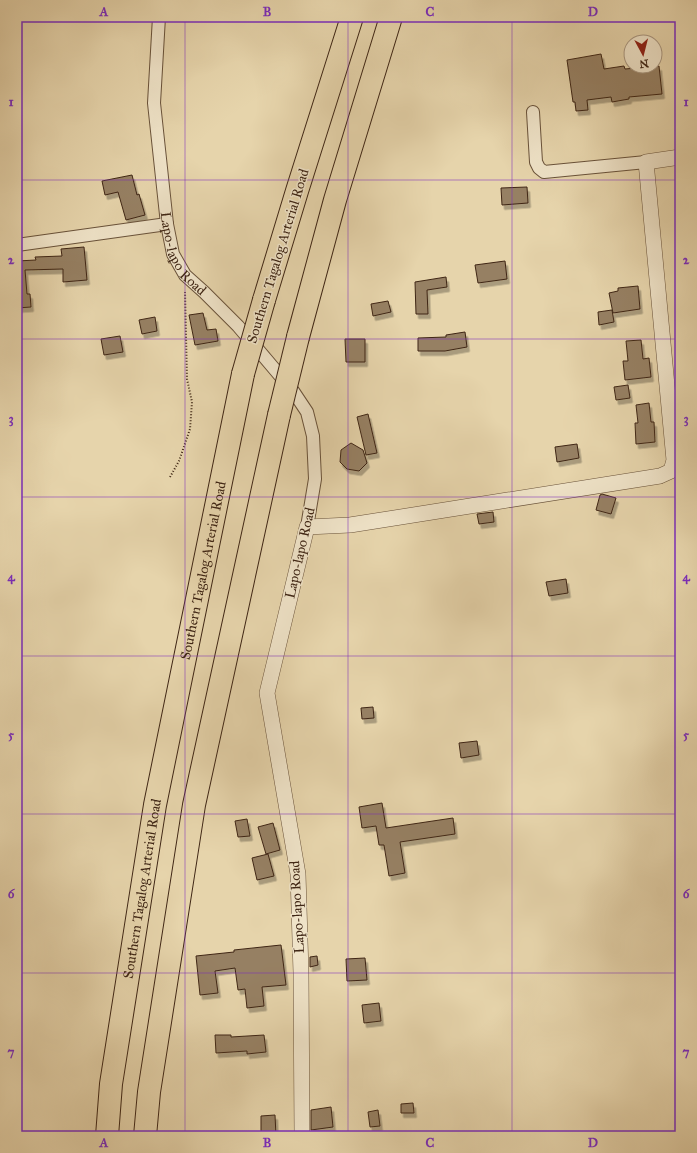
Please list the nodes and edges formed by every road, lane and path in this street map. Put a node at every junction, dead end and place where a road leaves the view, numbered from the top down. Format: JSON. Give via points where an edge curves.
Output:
{"nodes":[{"id":1,"x":159,"y":17,"type":"edge"},
{"id":2,"x":352,"y":17,"type":"edge"},
{"id":3,"x":391,"y":17,"type":"edge"},
{"id":4,"x":533,"y":112,"type":"dead end"},
{"id":5,"x":680,"y":157,"type":"edge"},
{"id":6,"x":646,"y":162,"type":"junction"},
{"id":7,"x":167,"y":224,"type":"junction"},
{"id":8,"x":17,"y":245,"type":"edge"},
{"id":9,"x":185,"y":275,"type":"junction"},
{"id":10,"x":170,"y":477,"type":"dead end"},
{"id":11,"x":307,"y":528,"type":"junction"},
{"id":12,"x":106,"y":1136,"type":"edge"},
{"id":13,"x":145,"y":1136,"type":"edge"},
{"id":14,"x":302,"y":1136,"type":"edge"}],
"edges":[{"from":1,"to":7,"type":"street","name":"Lapo-lapo Road","via":[[154,103]]},
{"from":2,"to":12,"type":"highway","name":"Southern Tagalog Arterial Road","bridge":true,"via":[[242,374],[155,804],[111,1084]]},
{"from":3,"to":13,"type":"highway","bridge":true,"via":[[335,200],[279,415],[194,805]]},
{"from":4,"to":6,"type":"street","via":[[536,162],[544,172]]},
{"from":5,"to":6,"type":"street"},
{"from":6,"to":11,"type":"street","via":[[674,460],[671,471],[660,476],[350,525]]},
{"from":7,"to":8,"type":"street"},
{"from":7,"to":9,"type":"street","name":"Lapo-lapo Road","via":[[173,254]]},
{"from":9,"to":10,"type":"path","via":[[187,379],[192,402],[190,429],[179,461]]},
{"from":9,"to":11,"type":"street","name":"Lapo-lapo Road","via":[[238,326],[294,391],[307,412],[313,436],[315,479]]},
{"from":11,"to":14,"type":"street","name":"Lapo-lapo Road","via":[[267,693],[298,874]]}]}
